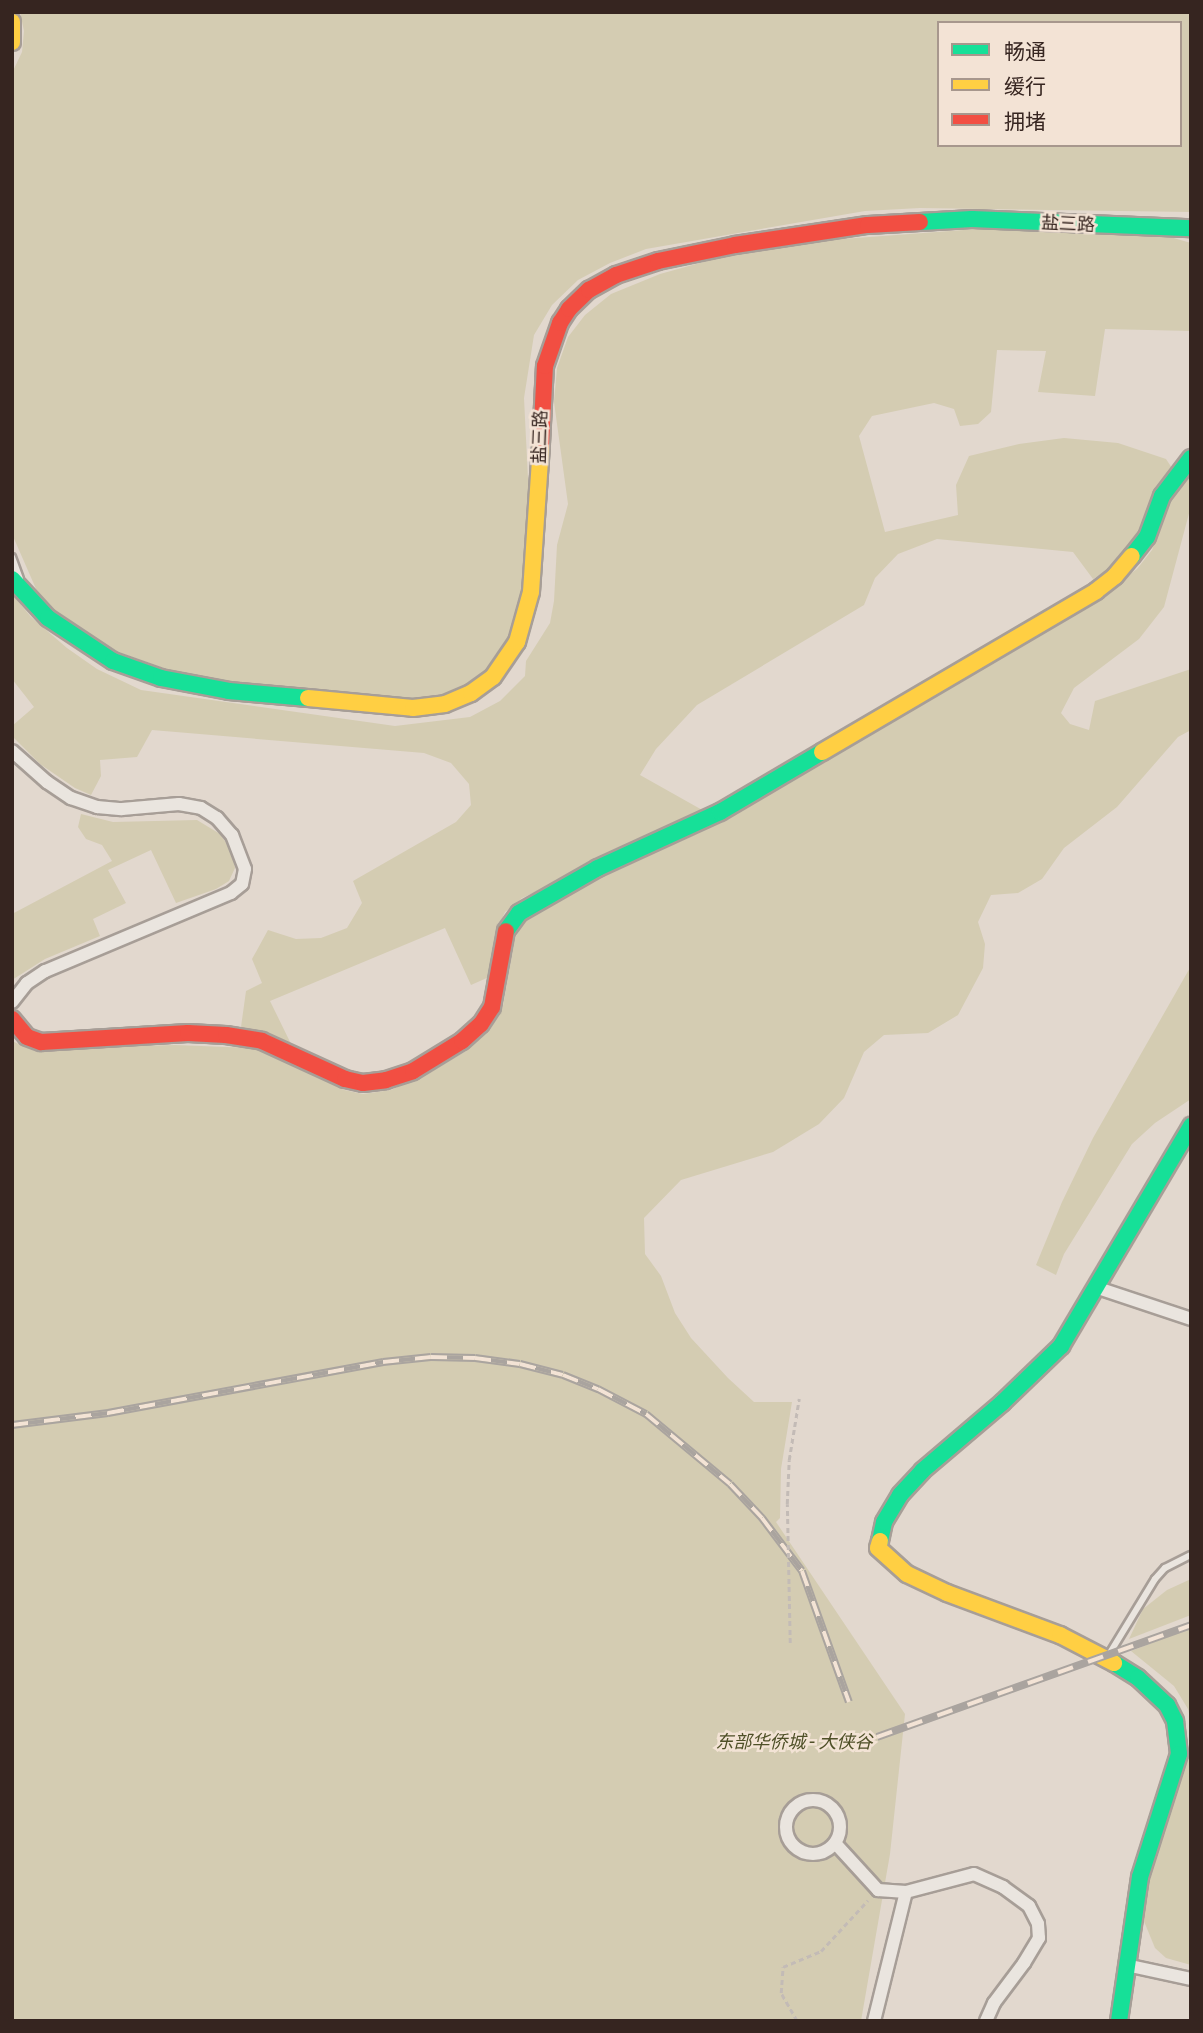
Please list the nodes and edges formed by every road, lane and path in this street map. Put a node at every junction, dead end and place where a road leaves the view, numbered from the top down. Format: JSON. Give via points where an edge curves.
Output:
{"nodes":[{"id":1,"x":12,"y":22,"type":"edge"},
{"id":2,"x":12,"y":43,"type":"edge"},
{"id":3,"x":1191,"y":228,"type":"edge"},
{"id":4,"x":1191,"y":458,"type":"edge"},
{"id":5,"x":12,"y":557,"type":"edge"},
{"id":6,"x":12,"y":579,"type":"edge"},
{"id":7,"x":27,"y":597,"type":"junction"},
{"id":8,"x":12,"y":751,"type":"edge"},
{"id":9,"x":12,"y":1002,"type":"edge"},
{"id":10,"x":12,"y":1019,"type":"edge"},
{"id":11,"x":1191,"y":1126,"type":"edge"},
{"id":12,"x":1095,"y":1287,"type":"junction"},
{"id":13,"x":1191,"y":1319,"type":"edge"},
{"id":14,"x":799,"y":1399,"type":"dead end"},
{"id":15,"x":1191,"y":1555,"type":"edge"},
{"id":16,"x":790,"y":1643,"type":"dead end"},
{"id":17,"x":1107,"y":1658,"type":"junction"},
{"id":18,"x":835,"y":1843,"type":"junction"},
{"id":19,"x":878,"y":1890,"type":"junction"},
{"id":20,"x":906,"y":1892,"type":"junction"},
{"id":21,"x":1126,"y":1965,"type":"junction"},
{"id":22,"x":1191,"y":1979,"type":"edge"},
{"id":23,"x":797,"y":2021,"type":"edge"},
{"id":24,"x":874,"y":2021,"type":"edge"},
{"id":25,"x":986,"y":2021,"type":"edge"},
{"id":26,"x":1119,"y":2021,"type":"edge"}],
"edges":[{"from":1,"to":2,"type":"street"},
{"from":3,"to":7,"type":"street","name":"盐三路","via":[[972,219],[868,225],[658,261],[589,290],[560,324],[545,366],[534,567],[521,631],[493,677],[454,701],[413,708],[184,684],[133,669],[90,648]]},
{"from":4,"to":10,"type":"street","via":[[1162,496],[1147,537],[1133,557],[1096,591],[720,813],[597,868],[519,913],[502,941],[497,988],[486,1016],[462,1041],[412,1071],[363,1083],[262,1041],[226,1035],[41,1042],[27,1037]]},
{"from":5,"to":7,"type":"lane"},
{"from":6,"to":7,"type":"street","name":"盐三路"},
{"from":8,"to":9,"type":"street","via":[[47,782],[97,807],[179,804],[201,808],[232,835],[245,869],[242,884],[231,893],[45,971],[27,983]]},
{"from":11,"to":12,"type":"street"},
{"from":12,"to":13,"type":"street"},
{"from":12,"to":17,"type":"street","via":[[1061,1346],[900,1495],[884,1522],[877,1548],[907,1574]]},
{"from":14,"to":16,"type":"path","bridge":true,"via":[[787,1504]]},
{"from":15,"to":17,"type":"lane","via":[[1154,1579]]},
{"from":17,"to":21,"type":"street","via":[[1167,1705],[1179,1738],[1175,1771],[1140,1877]]},
{"from":18,"to":18,"type":"street","via":[[840,1824],[827,1804],[803,1802],[790,1812],[786,1828],[796,1848],[814,1854]]},
{"from":18,"to":19,"type":"street"},
{"from":19,"to":20,"type":"street"},
{"from":19,"to":23,"type":"path","via":[[821,1951],[783,1967],[781,1993]]},
{"from":20,"to":24,"type":"street"},
{"from":20,"to":25,"type":"street","via":[[974,1874],[1029,1906],[1039,1938]]},
{"from":21,"to":22,"type":"street"},
{"from":21,"to":26,"type":"street"}]}
